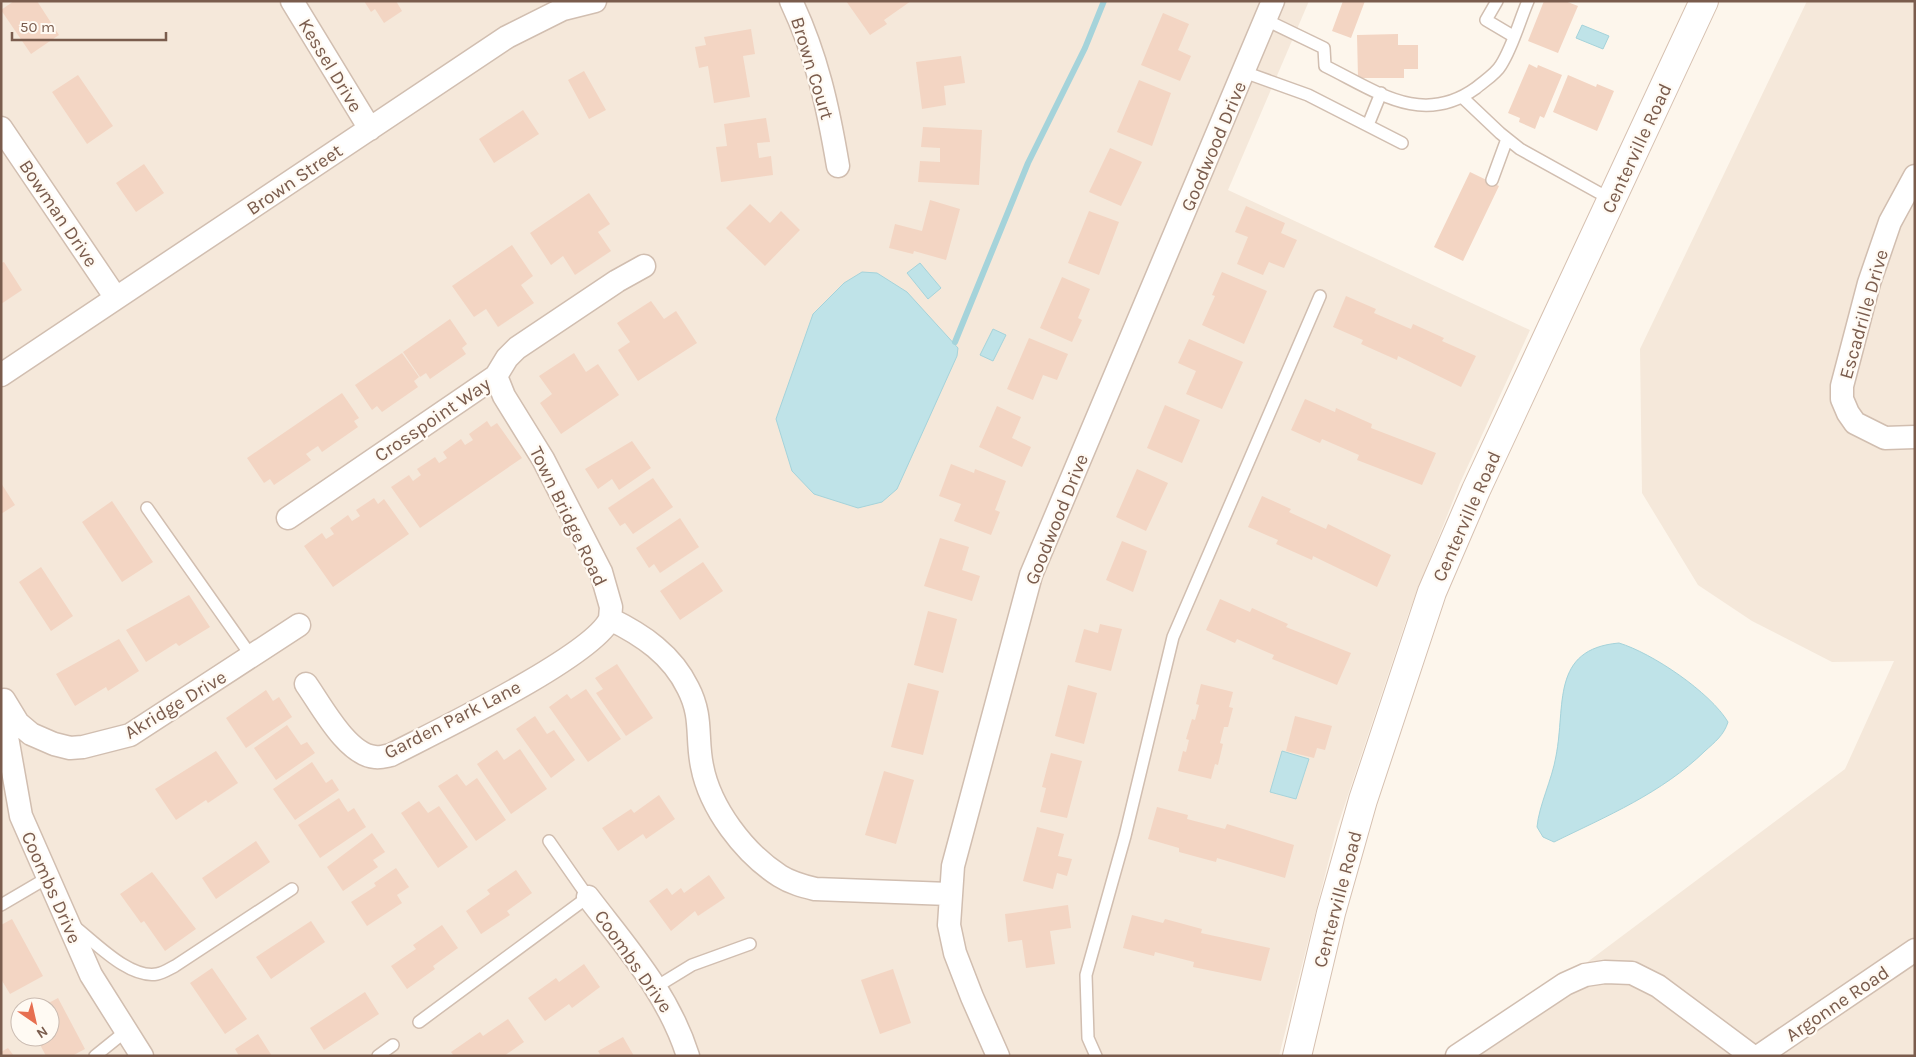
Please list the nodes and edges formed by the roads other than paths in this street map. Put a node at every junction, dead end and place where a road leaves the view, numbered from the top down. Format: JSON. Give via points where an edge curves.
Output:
{"nodes":[{"id":1,"x":292,"y":1,"type":"edge"},
{"id":2,"x":595,"y":1,"type":"edge"},
{"id":3,"x":791,"y":1,"type":"edge"},
{"id":4,"x":1497,"y":1,"type":"edge"},
{"id":5,"x":1528,"y":1,"type":"edge"},
{"id":6,"x":1704,"y":1,"type":"edge"},
{"id":7,"x":1270,"y":11,"type":"edge"},
{"id":8,"x":1513,"y":36,"type":"junction"},
{"id":9,"x":1244,"y":72,"type":"junction"},
{"id":10,"x":1381,"y":93,"type":"junction"},
{"id":11,"x":1462,"y":98,"type":"junction"},
{"id":12,"x":1368,"y":126,"type":"junction"},
{"id":13,"x":1,"y":128,"type":"edge"},
{"id":14,"x":370,"y":129,"type":"junction"},
{"id":15,"x":1507,"y":139,"type":"junction"},
{"id":16,"x":1402,"y":143,"type":"dead end"},
{"id":17,"x":838,"y":166,"type":"dead end"},
{"id":18,"x":1915,"y":176,"type":"edge"},
{"id":19,"x":1492,"y":180,"type":"dead end"},
{"id":20,"x":1612,"y":200,"type":"junction"},
{"id":21,"x":644,"y":266,"type":"dead end"},
{"id":22,"x":1320,"y":296,"type":"dead end"},
{"id":23,"x":116,"y":298,"type":"junction"},
{"id":24,"x":1,"y":375,"type":"edge"},
{"id":25,"x":496,"y":376,"type":"junction"},
{"id":26,"x":1915,"y":437,"type":"edge"},
{"id":27,"x":147,"y":508,"type":"dead end"},
{"id":28,"x":288,"y":518,"type":"dead end"},
{"id":29,"x":610,"y":619,"type":"junction"},
{"id":30,"x":299,"y":625,"type":"dead end"},
{"id":31,"x":252,"y":657,"type":"junction"},
{"id":32,"x":306,"y":684,"type":"dead end"},
{"id":33,"x":1,"y":696,"type":"edge"},
{"id":34,"x":1,"y":703,"type":"edge"},
{"id":35,"x":549,"y":841,"type":"dead end"},
{"id":36,"x":47,"y":878,"type":"junction"},
{"id":37,"x":292,"y":889,"type":"dead end"},
{"id":38,"x":950,"y":894,"type":"junction"},
{"id":39,"x":588,"y":896,"type":"junction"},
{"id":40,"x":1,"y":905,"type":"edge"},
{"id":41,"x":64,"y":918,"type":"junction"},
{"id":42,"x":750,"y":944,"type":"dead end"},
{"id":43,"x":1915,"y":950,"type":"edge"},
{"id":44,"x":656,"y":987,"type":"junction"},
{"id":45,"x":419,"y":1022,"type":"dead end"},
{"id":46,"x":126,"y":1031,"type":"junction"},
{"id":47,"x":393,"y":1045,"type":"dead end"},
{"id":48,"x":95,"y":1056,"type":"edge"},
{"id":49,"x":142,"y":1056,"type":"edge"},
{"id":50,"x":378,"y":1056,"type":"edge"},
{"id":51,"x":688,"y":1056,"type":"edge"},
{"id":52,"x":998,"y":1056,"type":"edge"},
{"id":53,"x":1096,"y":1056,"type":"edge"},
{"id":54,"x":1297,"y":1056,"type":"edge"},
{"id":55,"x":1456,"y":1056,"type":"edge"},
{"id":56,"x":1752,"y":1056,"type":"edge"},
{"id":57,"x":1759,"y":1056,"type":"edge"}],
"edges":[{"from":1,"to":14,"type":"street","name":"Kessel Drive"},
{"from":2,"to":14,"type":"street","name":"Brown Street","via":[[563,9],[525,26]]},
{"from":3,"to":17,"type":"street","name":"Brown Court","via":[[827,100]]},
{"from":4,"to":8,"type":"lane","via":[[1486,20]]},
{"from":5,"to":8,"type":"lane"},
{"from":6,"to":20,"type":"main road","name":"Centerville Road"},
{"from":7,"to":9,"type":"street","name":"Goodwood Drive"},
{"from":7,"to":10,"type":"lane","via":[[1324,48],[1325,66]]},
{"from":8,"to":11,"type":"lane","via":[[1501,66]]},
{"from":9,"to":12,"type":"lane","via":[[1308,95]]},
{"from":9,"to":38,"type":"street","name":"Goodwood Drive","via":[[1031,575],[953,866]]},
{"from":10,"to":11,"type":"lane","via":[[1405,103],[1427,106],[1448,104]]},
{"from":10,"to":12,"type":"lane"},
{"from":11,"to":15,"type":"lane"},
{"from":12,"to":16,"type":"lane"},
{"from":13,"to":23,"type":"street","name":"Bowman Drive"},
{"from":14,"to":23,"type":"street","name":"Brown Street"},
{"from":15,"to":19,"type":"lane"},
{"from":15,"to":20,"type":"lane"},
{"from":18,"to":26,"type":"street","name":"Escadrille Drive","via":[[1890,222],[1868,283],[1842,386],[1842,399],[1855,423],[1884,438]]},
{"from":20,"to":54,"type":"main road","name":"Centerville Road","via":[[1432,592],[1363,800]]},
{"from":21,"to":25,"type":"street","name":"Crosspoint Way","via":[[617,280],[517,348]]},
{"from":22,"to":53,"type":"lane","via":[[1173,637],[1086,975],[1088,1038]]},
{"from":23,"to":24,"type":"street","name":"Brown Street"},
{"from":25,"to":28,"type":"street","name":"Crosspoint Way"},
{"from":25,"to":29,"type":"street","name":"Town Bridge Road","via":[[504,396],[543,459],[600,572],[611,607]]},
{"from":27,"to":31,"type":"lane"},
{"from":29,"to":32,"type":"street","name":"Garden Park Lane","via":[[606,628],[582,647],[532,679],[391,754],[377,758],[355,748],[344,738]]},
{"from":29,"to":38,"type":"street","via":[[655,644],[671,661],[688,688],[698,714],[701,765],[707,786],[727,822],[744,844],[779,875],[815,889]]},
{"from":30,"to":31,"type":"street","name":"Akridge Drive"},
{"from":31,"to":33,"type":"street","name":"Akridge Drive","via":[[130,735],[83,747],[54,744],[31,734],[18,722]]},
{"from":34,"to":36,"type":"street","name":"Coombs Drive","via":[[21,816]]},
{"from":35,"to":39,"type":"lane"},
{"from":36,"to":40,"type":"lane"},
{"from":36,"to":41,"type":"street","name":"Coombs Drive"},
{"from":37,"to":41,"type":"lane","via":[[158,974],[130,970]]},
{"from":38,"to":52,"type":"street","name":"Goodwood Drive","via":[[949,925],[955,953]]},
{"from":39,"to":44,"type":"street","name":"Coombs Drive"},
{"from":39,"to":45,"type":"lane"},
{"from":41,"to":46,"type":"street","name":"Coombs Drive","via":[[91,975]]},
{"from":42,"to":44,"type":"lane","via":[[692,965]]},
{"from":43,"to":57,"type":"street","name":"Argonne Road"},
{"from":44,"to":51,"type":"street","name":"Coombs Drive","via":[[673,1016]]},
{"from":46,"to":48,"type":"lane"},
{"from":46,"to":49,"type":"street","name":"Coombs Drive"},
{"from":47,"to":50,"type":"lane"},
{"from":55,"to":56,"type":"street","via":[[1565,984],[1585,975],[1605,972],[1632,973],[1658,986]]}]}
